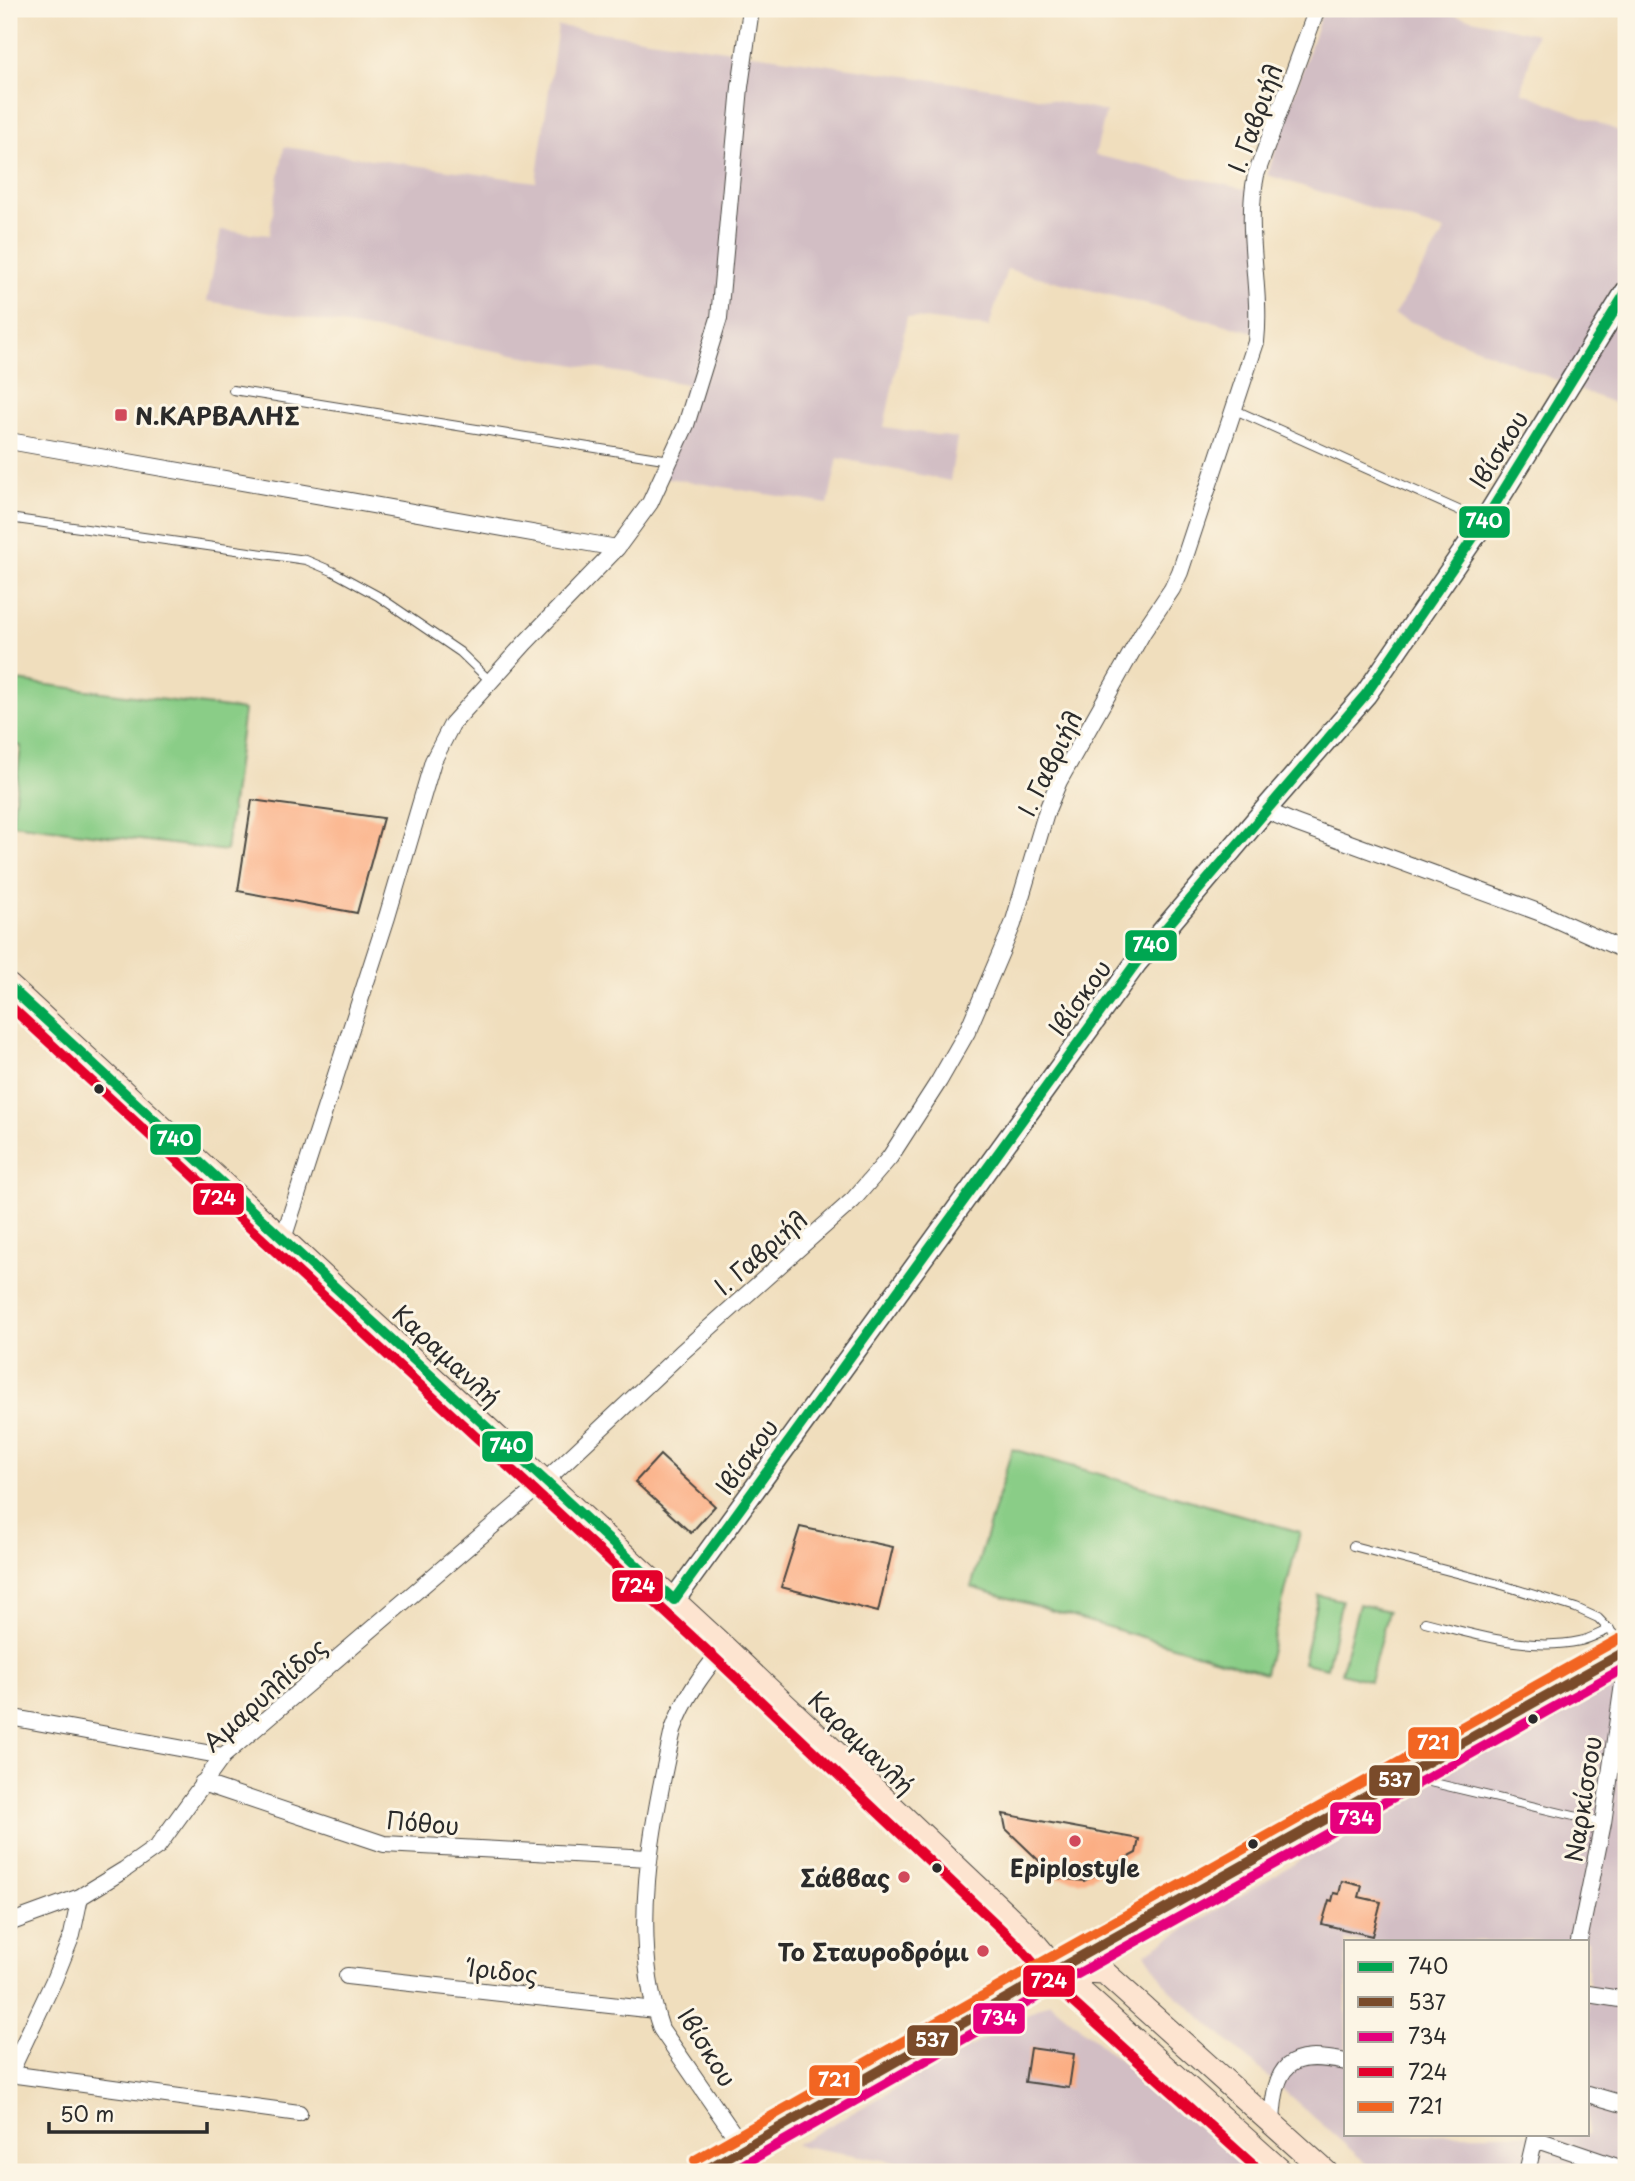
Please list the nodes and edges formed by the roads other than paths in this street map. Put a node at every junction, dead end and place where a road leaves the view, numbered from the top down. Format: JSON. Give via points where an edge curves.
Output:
{"nodes":[{"id":1,"x":751,"y":9,"type":"edge"},
{"id":2,"x":1317,"y":9,"type":"edge"},
{"id":3,"x":1626,"y":292,"type":"edge"},
{"id":4,"x":233,"y":390,"type":"dead end"},
{"id":5,"x":1233,"y":409,"type":"junction"},
{"id":6,"x":9,"y":442,"type":"edge"},
{"id":7,"x":670,"y":460,"type":"junction"},
{"id":8,"x":9,"y":518,"type":"edge"},
{"id":9,"x":1484,"y":522,"type":"junction"},
{"id":10,"x":617,"y":548,"type":"junction"},
{"id":11,"x":491,"y":682,"type":"junction"},
{"id":12,"x":1265,"y":810,"type":"junction"},
{"id":13,"x":1626,"y":951,"type":"edge"},
{"id":14,"x":9,"y":986,"type":"edge"},
{"id":15,"x":283,"y":1239,"type":"junction"},
{"id":16,"x":545,"y":1481,"type":"junction"},
{"id":17,"x":1353,"y":1546,"type":"dead end"},
{"id":18,"x":674,"y":1600,"type":"junction"},
{"id":19,"x":1425,"y":1622,"type":"dead end"},
{"id":20,"x":1610,"y":1629,"type":"junction"},
{"id":21,"x":724,"y":1647,"type":"junction"},
{"id":22,"x":1626,"y":1649,"type":"edge"},
{"id":23,"x":1626,"y":1663,"type":"edge"},
{"id":24,"x":9,"y":1717,"type":"edge"},
{"id":25,"x":223,"y":1756,"type":"junction"},
{"id":26,"x":1403,"y":1775,"type":"junction"},
{"id":27,"x":202,"y":1783,"type":"junction"},
{"id":28,"x":1603,"y":1823,"type":"junction"},
{"id":29,"x":649,"y":1858,"type":"junction"},
{"id":30,"x":80,"y":1897,"type":"junction"},
{"id":31,"x":9,"y":1923,"type":"edge"},
{"id":32,"x":1579,"y":1940,"type":"edge"},
{"id":33,"x":1057,"y":1970,"type":"junction"},
{"id":34,"x":347,"y":1976,"type":"dead end"},
{"id":35,"x":1590,"y":1994,"type":"edge"},
{"id":36,"x":1626,"y":2000,"type":"edge"},
{"id":37,"x":655,"y":2010,"type":"junction"},
{"id":38,"x":1344,"y":2062,"type":"edge"},
{"id":39,"x":9,"y":2075,"type":"edge"},
{"id":40,"x":1590,"y":2095,"type":"edge"},
{"id":41,"x":1626,"y":2105,"type":"edge"},
{"id":42,"x":299,"y":2113,"type":"dead end"},
{"id":43,"x":1272,"y":2123,"type":"junction"},
{"id":44,"x":1536,"y":2136,"type":"edge"},
{"id":45,"x":1250,"y":2144,"type":"junction"},
{"id":46,"x":744,"y":2149,"type":"junction"},
{"id":47,"x":1626,"y":2170,"type":"edge"},
{"id":48,"x":702,"y":2172,"type":"edge"},
{"id":49,"x":1260,"y":2172,"type":"edge"},
{"id":50,"x":1282,"y":2172,"type":"edge"},
{"id":51,"x":1326,"y":2172,"type":"edge"},
{"id":52,"x":1527,"y":2172,"type":"edge"}],
"edges":[{"from":1,"to":7,"type":"street","via":[[719,318],[686,425]]},
{"from":2,"to":5,"type":"street","name":"Ι. Γαβριήλ","via":[[1256,175],[1250,228],[1259,314],[1255,342]]},
{"from":3,"to":9,"type":"street","name":"Ιβίσκου"},
{"from":4,"to":7,"type":"lane"},
{"from":5,"to":9,"type":"lane"},
{"from":5,"to":16,"type":"street","name":"Ι. Γαβριήλ","via":[[1176,580],[1059,782],[1013,924],[967,1032],[939,1081],[890,1157],[853,1200]]},
{"from":6,"to":10,"type":"street"},
{"from":7,"to":10,"type":"street","via":[[650,503]]},
{"from":8,"to":11,"type":"lane","via":[[306,561],[378,596],[460,652]]},
{"from":9,"to":12,"type":"street","name":"Ιβίσκου","via":[[1366,694]]},
{"from":10,"to":11,"type":"street"},
{"from":11,"to":15,"type":"street","via":[[452,724],[433,761]]},
{"from":12,"to":13,"type":"street","via":[[1541,913]]},
{"from":12,"to":18,"type":"street","name":"Ιβίσκου","via":[[1136,963]]},
{"from":14,"to":15,"type":"main road","name":"Καραμανλή"},
{"from":15,"to":16,"type":"main road","name":"Καραμανλή"},
{"from":16,"to":18,"type":"main road","name":"Καραμανλή"},
{"from":16,"to":25,"type":"street","name":"Αμαρυλλίδος"},
{"from":17,"to":20,"type":"lane","via":[[1576,1608]]},
{"from":18,"to":21,"type":"main road","name":"Καραμανλή"},
{"from":19,"to":20,"type":"lane","via":[[1499,1640],[1557,1645],[1583,1641]]},
{"from":20,"to":22,"type":"lane"},
{"from":21,"to":29,"type":"street","name":"Ιβίσκου","via":[[691,1690],[673,1730]]},
{"from":21,"to":33,"type":"main road","name":"Καραμανλή","via":[[1027,1934]]},
{"from":22,"to":26,"type":"main road"},
{"from":23,"to":28,"type":"street","name":"Ναρκίσσου"},
{"from":24,"to":25,"type":"street"},
{"from":25,"to":27,"type":"street","name":"Αμαρυλλίδος"},
{"from":26,"to":28,"type":"lane"},
{"from":26,"to":33,"type":"main road"},
{"from":27,"to":29,"type":"street","name":"Πόθου","via":[[384,1844]]},
{"from":27,"to":30,"type":"street","name":"Αμαρυλλίδος","via":[[158,1846]]},
{"from":28,"to":32,"type":"street","name":"Ναρκίσσου"},
{"from":29,"to":37,"type":"street","name":"Ιβίσκου","via":[[647,1928]]},
{"from":30,"to":31,"type":"street","name":"Αμαρυλλίδος"},
{"from":30,"to":39,"type":"street","via":[[72,1935]]},
{"from":33,"to":43,"type":"main road","via":[[1104,1972]]},
{"from":33,"to":45,"type":"main road","name":"Καραμανλή"},
{"from":33,"to":46,"type":"main road"},
{"from":34,"to":37,"type":"street","name":"Ίριδος"},
{"from":35,"to":36,"type":"street"},
{"from":37,"to":46,"type":"street","name":"Ιβίσκου","via":[[672,2047]]},
{"from":38,"to":43,"type":"street","via":[[1304,2057],[1289,2064],[1275,2086]]},
{"from":39,"to":42,"type":"street"},
{"from":40,"to":41,"type":"street"},
{"from":43,"to":51,"type":"main road"},
{"from":44,"to":47,"type":"street"},
{"from":44,"to":52,"type":"street"},
{"from":45,"to":49,"type":"main road"},
{"from":45,"to":50,"type":"main road","name":"Καραμανλή"},
{"from":46,"to":48,"type":"main road"}]}
